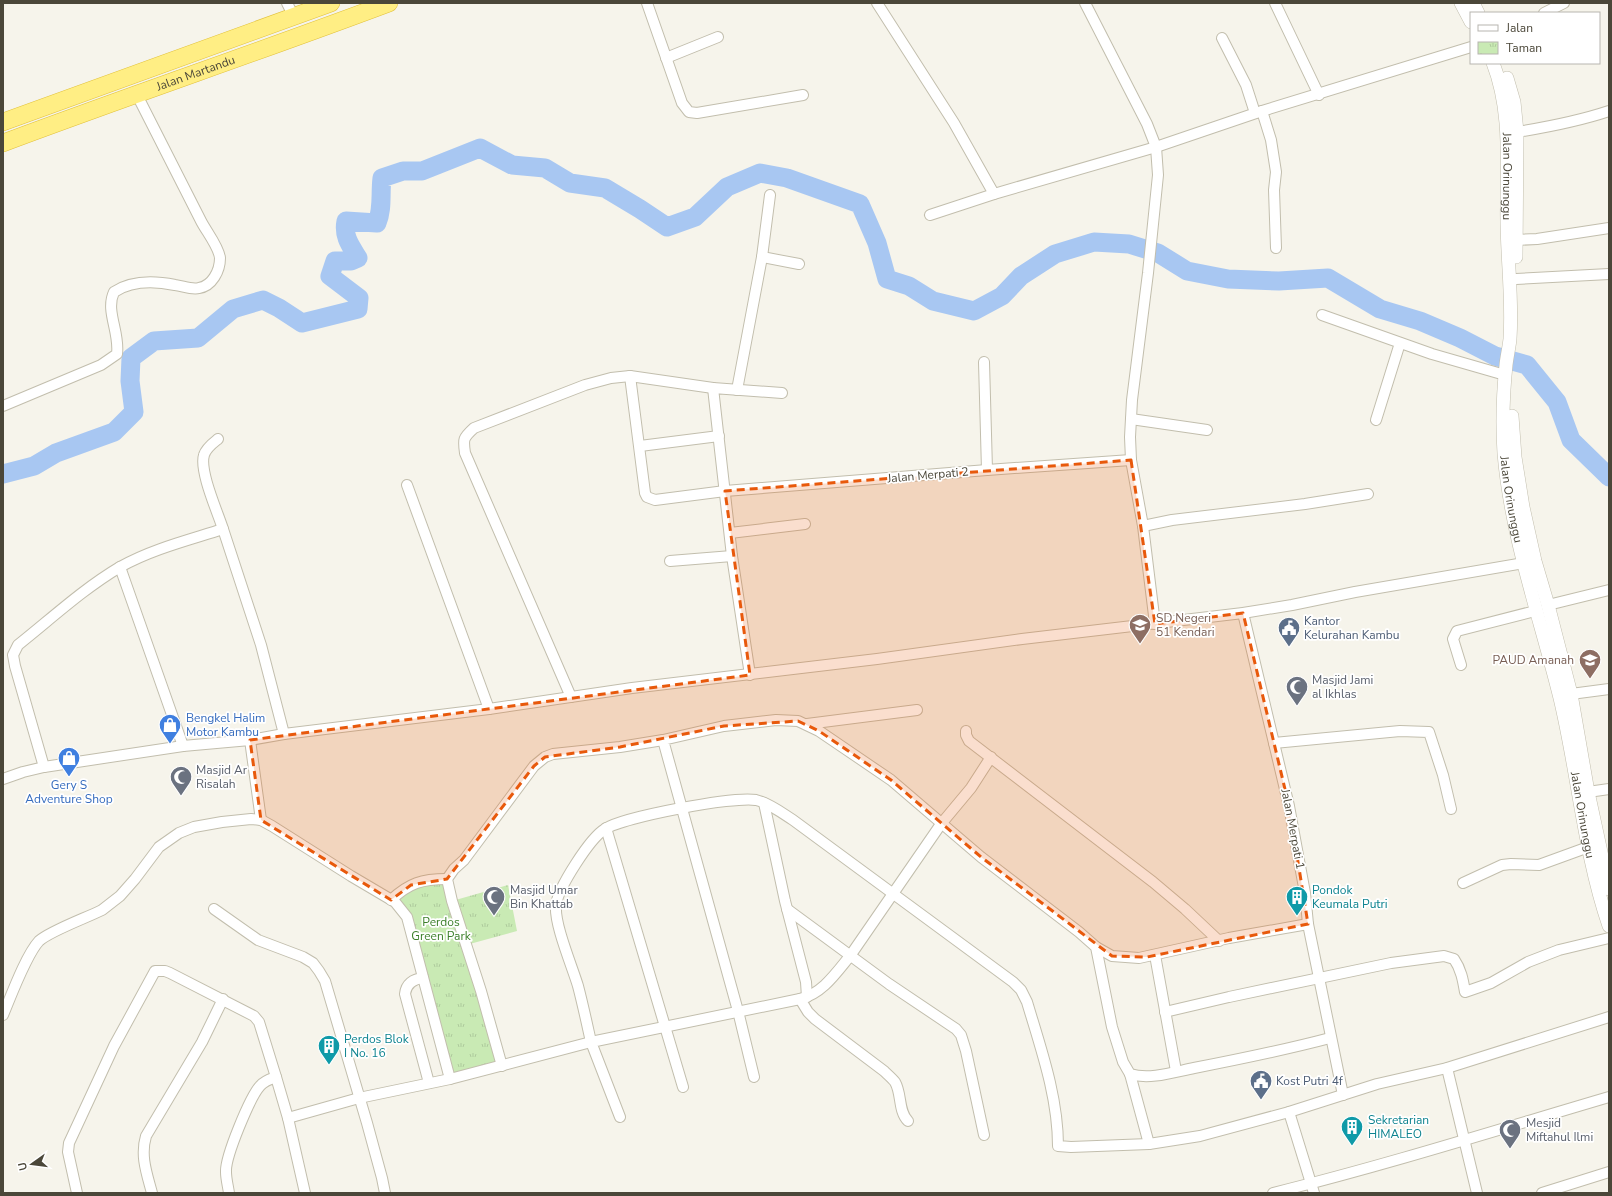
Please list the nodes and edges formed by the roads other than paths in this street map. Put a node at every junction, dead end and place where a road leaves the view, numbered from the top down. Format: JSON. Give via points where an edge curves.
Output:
{"nodes":[{"id":1,"x":331,"y":3,"type":"edge"},
{"id":2,"x":389,"y":3,"type":"edge"},
{"id":3,"x":647,"y":3,"type":"edge"},
{"id":4,"x":877,"y":3,"type":"edge"},
{"id":5,"x":1085,"y":3,"type":"edge"},
{"id":6,"x":1275,"y":3,"type":"edge"},
{"id":7,"x":1461,"y":3,"type":"edge"},
{"id":8,"x":1473,"y":3,"type":"edge"},
{"id":9,"x":1564,"y":3,"type":"edge"},
{"id":10,"x":290,"y":10,"type":"edge"},
{"id":11,"x":1478,"y":12,"type":"edge"},
{"id":12,"x":1546,"y":12,"type":"edge"},
{"id":13,"x":1470,"y":20,"type":"edge"},
{"id":14,"x":718,"y":37,"type":"dead end"},
{"id":15,"x":1222,"y":38,"type":"dead end"},
{"id":16,"x":1470,"y":47,"type":"edge"},
{"id":17,"x":666,"y":58,"type":"junction"},
{"id":18,"x":1493,"y":64,"type":"edge"},
{"id":19,"x":1501,"y":64,"type":"edge"},
{"id":20,"x":136,"y":93,"type":"junction"},
{"id":21,"x":1319,"y":94,"type":"junction"},
{"id":22,"x":803,"y":95,"type":"dead end"},
{"id":23,"x":1609,"y":111,"type":"edge"},
{"id":24,"x":1259,"y":112,"type":"junction"},
{"id":25,"x":3,"y":122,"type":"edge"},
{"id":26,"x":1517,"y":132,"type":"junction"},
{"id":27,"x":3,"y":143,"type":"edge"},
{"id":28,"x":1156,"y":147,"type":"junction"},
{"id":29,"x":994,"y":194,"type":"junction"},
{"id":30,"x":770,"y":195,"type":"dead end"},
{"id":31,"x":930,"y":215,"type":"dead end"},
{"id":32,"x":1609,"y":228,"type":"edge"},
{"id":33,"x":1516,"y":240,"type":"junction"},
{"id":34,"x":1276,"y":248,"type":"dead end"},
{"id":35,"x":762,"y":257,"type":"junction"},
{"id":36,"x":799,"y":264,"type":"dead end"},
{"id":37,"x":1609,"y":274,"type":"edge"},
{"id":38,"x":1516,"y":279,"type":"junction"},
{"id":39,"x":1322,"y":315,"type":"dead end"},
{"id":40,"x":1512,"y":341,"type":"junction"},
{"id":41,"x":1400,"y":343,"type":"junction"},
{"id":42,"x":984,"y":362,"type":"dead end"},
{"id":43,"x":1508,"y":369,"type":"junction"},
{"id":44,"x":630,"y":376,"type":"junction"},
{"id":45,"x":713,"y":388,"type":"junction"},
{"id":46,"x":737,"y":390,"type":"junction"},
{"id":47,"x":782,"y":393,"type":"dead end"},
{"id":48,"x":3,"y":406,"type":"edge"},
{"id":49,"x":1132,"y":419,"type":"junction"},
{"id":50,"x":1376,"y":420,"type":"dead end"},
{"id":51,"x":1207,"y":430,"type":"dead end"},
{"id":52,"x":718,"y":436,"type":"junction"},
{"id":53,"x":218,"y":439,"type":"dead end"},
{"id":54,"x":640,"y":446,"type":"junction"},
{"id":55,"x":1131,"y":460,"type":"junction"},
{"id":56,"x":987,"y":470,"type":"junction"},
{"id":57,"x":407,"y":485,"type":"dead end"},
{"id":58,"x":725,"y":491,"type":"junction"},
{"id":59,"x":1368,"y":494,"type":"dead end"},
{"id":60,"x":804,"y":524,"type":"dead end"},
{"id":61,"x":1143,"y":526,"type":"junction"},
{"id":62,"x":223,"y":530,"type":"junction"},
{"id":63,"x":730,"y":533,"type":"junction"},
{"id":64,"x":732,"y":556,"type":"junction"},
{"id":65,"x":670,"y":561,"type":"dead end"},
{"id":66,"x":1529,"y":562,"type":"junction"},
{"id":67,"x":120,"y":568,"type":"junction"},
{"id":68,"x":1609,"y":590,"type":"edge"},
{"id":69,"x":1548,"y":605,"type":"junction"},
{"id":70,"x":1536,"y":611,"type":"junction"},
{"id":71,"x":1243,"y":613,"type":"junction"},
{"id":72,"x":1155,"y":624,"type":"junction"},
{"id":73,"x":1461,"y":665,"type":"dead end"},
{"id":74,"x":750,"y":674,"type":"junction"},
{"id":75,"x":1609,"y":689,"type":"edge"},
{"id":76,"x":1571,"y":694,"type":"junction"},
{"id":77,"x":571,"y":697,"type":"junction"},
{"id":78,"x":489,"y":709,"type":"junction"},
{"id":79,"x":917,"y":710,"type":"dead end"},
{"id":80,"x":806,"y":724,"type":"junction"},
{"id":81,"x":966,"y":731,"type":"dead end"},
{"id":82,"x":284,"y":734,"type":"junction"},
{"id":83,"x":250,"y":740,"type":"junction"},
{"id":84,"x":663,"y":740,"type":"junction"},
{"id":85,"x":1274,"y":743,"type":"junction"},
{"id":86,"x":183,"y":746,"type":"junction"},
{"id":87,"x":991,"y":757,"type":"junction"},
{"id":88,"x":44,"y":766,"type":"junction"},
{"id":89,"x":3,"y":779,"type":"edge"},
{"id":90,"x":1609,"y":789,"type":"edge"},
{"id":91,"x":1588,"y":792,"type":"junction"},
{"id":92,"x":764,"y":803,"type":"junction"},
{"id":93,"x":681,"y":809,"type":"junction"},
{"id":94,"x":1451,"y":809,"type":"dead end"},
{"id":95,"x":261,"y":820,"type":"junction"},
{"id":96,"x":941,"y":824,"type":"junction"},
{"id":97,"x":606,"y":828,"type":"junction"},
{"id":98,"x":1594,"y":845,"type":"junction"},
{"id":99,"x":447,"y":879,"type":"junction"},
{"id":100,"x":1463,"y":883,"type":"dead end"},
{"id":101,"x":1609,"y":889,"type":"edge"},
{"id":102,"x":893,"y":893,"type":"junction"},
{"id":103,"x":391,"y":900,"type":"junction"},
{"id":104,"x":214,"y":909,"type":"dead end"},
{"id":105,"x":787,"y":910,"type":"junction"},
{"id":106,"x":1308,"y":924,"type":"junction"},
{"id":107,"x":1609,"y":926,"type":"edge"},
{"id":108,"x":1609,"y":938,"type":"edge"},
{"id":109,"x":1219,"y":941,"type":"junction"},
{"id":110,"x":1096,"y":947,"type":"junction"},
{"id":111,"x":1155,"y":955,"type":"junction"},
{"id":112,"x":850,"y":956,"type":"junction"},
{"id":113,"x":423,"y":978,"type":"junction"},
{"id":114,"x":1318,"y":978,"type":"junction"},
{"id":115,"x":804,"y":998,"type":"junction"},
{"id":116,"x":223,"y":999,"type":"junction"},
{"id":117,"x":738,"y":1011,"type":"junction"},
{"id":118,"x":1165,"y":1012,"type":"junction"},
{"id":119,"x":3,"y":1015,"type":"edge"},
{"id":120,"x":1609,"y":1018,"type":"edge"},
{"id":121,"x":665,"y":1026,"type":"junction"},
{"id":122,"x":1330,"y":1038,"type":"junction"},
{"id":123,"x":591,"y":1042,"type":"junction"},
{"id":124,"x":502,"y":1066,"type":"junction"},
{"id":125,"x":1447,"y":1068,"type":"junction"},
{"id":126,"x":1176,"y":1071,"type":"junction"},
{"id":127,"x":1130,"y":1074,"type":"junction"},
{"id":128,"x":276,"y":1077,"type":"junction"},
{"id":129,"x":754,"y":1077,"type":"dead end"},
{"id":130,"x":450,"y":1079,"type":"junction"},
{"id":131,"x":429,"y":1083,"type":"junction"},
{"id":132,"x":683,"y":1088,"type":"dead end"},
{"id":133,"x":1342,"y":1095,"type":"junction"},
{"id":134,"x":1609,"y":1096,"type":"edge"},
{"id":135,"x":359,"y":1098,"type":"junction"},
{"id":136,"x":1289,"y":1112,"type":"junction"},
{"id":137,"x":620,"y":1117,"type":"dead end"},
{"id":138,"x":288,"y":1118,"type":"junction"},
{"id":139,"x":908,"y":1121,"type":"dead end"},
{"id":140,"x":984,"y":1135,"type":"dead end"},
{"id":141,"x":1464,"y":1140,"type":"junction"},
{"id":142,"x":1149,"y":1144,"type":"junction"},
{"id":143,"x":1609,"y":1172,"type":"edge"},
{"id":144,"x":1313,"y":1188,"type":"edge"},
{"id":145,"x":77,"y":1193,"type":"edge"},
{"id":146,"x":152,"y":1193,"type":"edge"},
{"id":147,"x":229,"y":1193,"type":"edge"},
{"id":148,"x":305,"y":1193,"type":"edge"},
{"id":149,"x":385,"y":1193,"type":"edge"},
{"id":150,"x":1273,"y":1193,"type":"edge"},
{"id":151,"x":1477,"y":1193,"type":"edge"},
{"id":152,"x":1542,"y":1193,"type":"edge"}],
"edges":[{"from":1,"to":10,"type":"highway","name":"Jalan Martandu"},
{"from":2,"to":20,"type":"highway","name":"Jalan Martandu"},
{"from":3,"to":17,"type":"street"},
{"from":4,"to":29,"type":"street","via":[[954,123]]},
{"from":5,"to":28,"type":"street","via":[[1147,124]]},
{"from":6,"to":21,"type":"street"},
{"from":7,"to":13,"type":"street"},
{"from":8,"to":11,"type":"street"},
{"from":9,"to":12,"type":"street"},
{"from":10,"to":25,"type":"highway","name":"Jalan Martandu"},
{"from":14,"to":17,"type":"street"},
{"from":15,"to":24,"type":"street"},
{"from":16,"to":21,"type":"street"},
{"from":17,"to":22,"type":"street","via":[[688,112]]},
{"from":18,"to":40,"type":"street","name":"Jalan Orinunggu","via":[[1505,104],[1506,236]]},
{"from":19,"to":26,"type":"street","name":"Jalan Orinunggu","via":[[1514,102]]},
{"from":20,"to":27,"type":"highway","name":"Jalan Martandu"},
{"from":20,"to":48,"type":"street","via":[[218,251],[220,258],[213,281],[200,288],[152,282],[121,287],[114,292],[110,304],[117,338],[117,354],[101,365]]},
{"from":21,"to":24,"type":"street"},
{"from":23,"to":26,"type":"street","via":[[1585,120]]},
{"from":24,"to":28,"type":"street"},
{"from":24,"to":34,"type":"street","via":[[1271,140],[1276,172]]},
{"from":26,"to":33,"type":"street","name":"Jalan Orinunggu"},
{"from":28,"to":29,"type":"street"},
{"from":28,"to":49,"type":"street","via":[[1158,175],[1132,400]]},
{"from":29,"to":31,"type":"street"},
{"from":30,"to":35,"type":"street"},
{"from":32,"to":33,"type":"street"},
{"from":33,"to":38,"type":"street","name":"Jalan Orinunggu"},
{"from":35,"to":36,"type":"street"},
{"from":35,"to":46,"type":"street"},
{"from":37,"to":38,"type":"street"},
{"from":38,"to":40,"type":"street","name":"Jalan Orinunggu"},
{"from":39,"to":41,"type":"street"},
{"from":40,"to":43,"type":"street","name":"Jalan Orinunggu"},
{"from":41,"to":43,"type":"street","via":[[1432,354]]},
{"from":41,"to":50,"type":"street"},
{"from":42,"to":56,"type":"street"},
{"from":43,"to":66,"type":"street","name":"Jalan Orinunggu","via":[[1515,457]]},
{"from":44,"to":45,"type":"street"},
{"from":44,"to":54,"type":"street"},
{"from":44,"to":77,"type":"street","via":[[611,378],[585,386],[474,428],[463,440],[464,453]]},
{"from":45,"to":46,"type":"street"},
{"from":45,"to":52,"type":"street"},
{"from":46,"to":47,"type":"street"},
{"from":49,"to":51,"type":"street"},
{"from":49,"to":55,"type":"street"},
{"from":52,"to":54,"type":"street"},
{"from":52,"to":58,"type":"street"},
{"from":53,"to":62,"type":"street","via":[[204,454],[203,462],[206,480]]},
{"from":54,"to":58,"type":"street","name":"Jalan Merpati 2","via":[[645,493],[650,499]]},
{"from":55,"to":56,"type":"street","name":"Jalan Merpati 2"},
{"from":55,"to":61,"type":"street"},
{"from":56,"to":58,"type":"street","name":"Jalan Merpati 2"},
{"from":57,"to":78,"type":"street"},
{"from":58,"to":63,"type":"street"},
{"from":59,"to":61,"type":"street"},
{"from":60,"to":63,"type":"street"},
{"from":61,"to":72,"type":"street"},
{"from":62,"to":67,"type":"street","via":[[140,557]]},
{"from":62,"to":82,"type":"street","via":[[261,645]]},
{"from":63,"to":64,"type":"street"},
{"from":64,"to":65,"type":"street"},
{"from":64,"to":74,"type":"street"},
{"from":66,"to":69,"type":"street","name":"Jalan Orinunggu"},
{"from":66,"to":70,"type":"street","name":"Jalan Orinunggu"},
{"from":66,"to":71,"type":"street"},
{"from":67,"to":86,"type":"street"},
{"from":67,"to":88,"type":"street","via":[[75,597],[18,645],[13,655]]},
{"from":68,"to":69,"type":"street"},
{"from":69,"to":76,"type":"street","name":"Jalan Orinunggu"},
{"from":70,"to":73,"type":"street","via":[[1457,631],[1453,639]]},
{"from":70,"to":98,"type":"street","name":"Jalan Orinunggu","via":[[1560,698]]},
{"from":71,"to":72,"type":"street"},
{"from":71,"to":85,"type":"street","name":"Jalan Merpati 1"},
{"from":72,"to":74,"type":"street"},
{"from":74,"to":77,"type":"street"},
{"from":75,"to":76,"type":"street"},
{"from":76,"to":91,"type":"street","name":"Jalan Orinunggu"},
{"from":77,"to":78,"type":"street"},
{"from":78,"to":82,"type":"street"},
{"from":79,"to":80,"type":"street"},
{"from":80,"to":84,"type":"street","via":[[798,720],[776,720],[724,726]]},
{"from":80,"to":96,"type":"street","via":[[891,780]]},
{"from":81,"to":87,"type":"street","via":[[969,741]]},
{"from":82,"to":83,"type":"street"},
{"from":83,"to":86,"type":"street"},
{"from":83,"to":95,"type":"street"},
{"from":84,"to":93,"type":"street"},
{"from":84,"to":99,"type":"street","via":[[545,757],[534,766]]},
{"from":85,"to":94,"type":"street","via":[[1400,731],[1429,732]]},
{"from":85,"to":106,"type":"street","name":"Jalan Merpati 1","via":[[1298,853]]},
{"from":86,"to":88,"type":"street"},
{"from":87,"to":96,"type":"street","via":[[971,788]]},
{"from":87,"to":109,"type":"street","via":[[1153,882]]},
{"from":88,"to":89,"type":"street"},
{"from":90,"to":91,"type":"street"},
{"from":91,"to":98,"type":"street","name":"Jalan Orinunggu"},
{"from":92,"to":93,"type":"street","via":[[755,800],[736,800]]},
{"from":92,"to":102,"type":"street","via":[[793,820]]},
{"from":92,"to":105,"type":"street"},
{"from":93,"to":97,"type":"street","via":[[637,818]]},
{"from":93,"to":117,"type":"street"},
{"from":95,"to":103,"type":"street"},
{"from":95,"to":119,"type":"street","via":[[222,822],[194,827],[179,833],[159,847],[135,880],[109,905],[39,942],[30,954]]},
{"from":96,"to":102,"type":"street"},
{"from":96,"to":110,"type":"street"},
{"from":97,"to":121,"type":"street"},
{"from":97,"to":123,"type":"street","via":[[597,835],[581,856],[558,896],[556,906]]},
{"from":98,"to":100,"type":"street","via":[[1539,866],[1502,865]]},
{"from":98,"to":101,"type":"street","name":"Jalan Orinunggu"},
{"from":98,"to":107,"type":"street","name":"Jalan Orinunggu","via":[[1603,907]]},
{"from":99,"to":103,"type":"street","via":[[422,881],[411,885]]},
{"from":99,"to":124,"type":"street"},
{"from":102,"to":112,"type":"street"},
{"from":102,"to":142,"type":"street","via":[[1021,990],[1027,1002],[1055,1103],[1058,1146]]},
{"from":103,"to":113,"type":"street","via":[[407,917]]},
{"from":104,"to":135,"type":"street","via":[[258,940],[313,963],[325,982]]},
{"from":105,"to":112,"type":"street"},
{"from":105,"to":115,"type":"street","via":[[806,982]]},
{"from":106,"to":109,"type":"street"},
{"from":106,"to":114,"type":"street","name":"Jalan Merpati 1"},
{"from":108,"to":114,"type":"street","via":[[1559,950],[1528,962],[1491,983],[1465,992],[1458,964],[1454,958],[1444,956],[1391,963]]},
{"from":109,"to":111,"type":"street"},
{"from":110,"to":111,"type":"street","via":[[1112,956],[1124,958]]},
{"from":110,"to":127,"type":"street","via":[[1112,1027],[1123,1062]]},
{"from":111,"to":118,"type":"street"},
{"from":112,"to":115,"type":"street","via":[[826,984],[816,993]]},
{"from":112,"to":140,"type":"street","via":[[961,1035]]},
{"from":113,"to":130,"type":"street"},
{"from":113,"to":131,"type":"street","via":[[410,983],[405,994]]},
{"from":114,"to":118,"type":"street"},
{"from":114,"to":122,"type":"street","name":"Jalan Merpati 1"},
{"from":115,"to":117,"type":"street"},
{"from":115,"to":139,"type":"street","via":[[808,1012],[815,1019],[894,1080],[904,1117]]},
{"from":116,"to":128,"type":"street","via":[[256,1018]]},
{"from":116,"to":145,"type":"street","via":[[165,971],[155,972],[114,1046],[69,1143],[68,1152]]},
{"from":116,"to":146,"type":"street","via":[[202,1042],[146,1136],[143,1156]]},
{"from":117,"to":121,"type":"street"},
{"from":117,"to":129,"type":"street"},
{"from":118,"to":126,"type":"street"},
{"from":120,"to":125,"type":"street"},
{"from":121,"to":123,"type":"street"},
{"from":121,"to":132,"type":"street"},
{"from":122,"to":126,"type":"street","via":[[1250,1058]]},
{"from":122,"to":133,"type":"street","name":"Jalan Merpati 1"},
{"from":123,"to":124,"type":"street"},
{"from":123,"to":137,"type":"street"},
{"from":124,"to":130,"type":"street"},
{"from":125,"to":133,"type":"street"},
{"from":125,"to":141,"type":"street"},
{"from":126,"to":127,"type":"street","via":[[1138,1077]]},
{"from":127,"to":142,"type":"street"},
{"from":128,"to":138,"type":"street"},
{"from":128,"to":147,"type":"street","via":[[259,1087],[232,1145],[225,1171]]},
{"from":130,"to":131,"type":"street"},
{"from":131,"to":135,"type":"street"},
{"from":133,"to":136,"type":"street"},
{"from":134,"to":141,"type":"street"},
{"from":135,"to":138,"type":"street"},
{"from":135,"to":149,"type":"street"},
{"from":136,"to":142,"type":"street","via":[[1200,1136]]},
{"from":136,"to":144,"type":"street"},
{"from":138,"to":148,"type":"street"},
{"from":141,"to":144,"type":"street"},
{"from":141,"to":151,"type":"street"},
{"from":143,"to":152,"type":"street"},
{"from":144,"to":150,"type":"street"}]}
